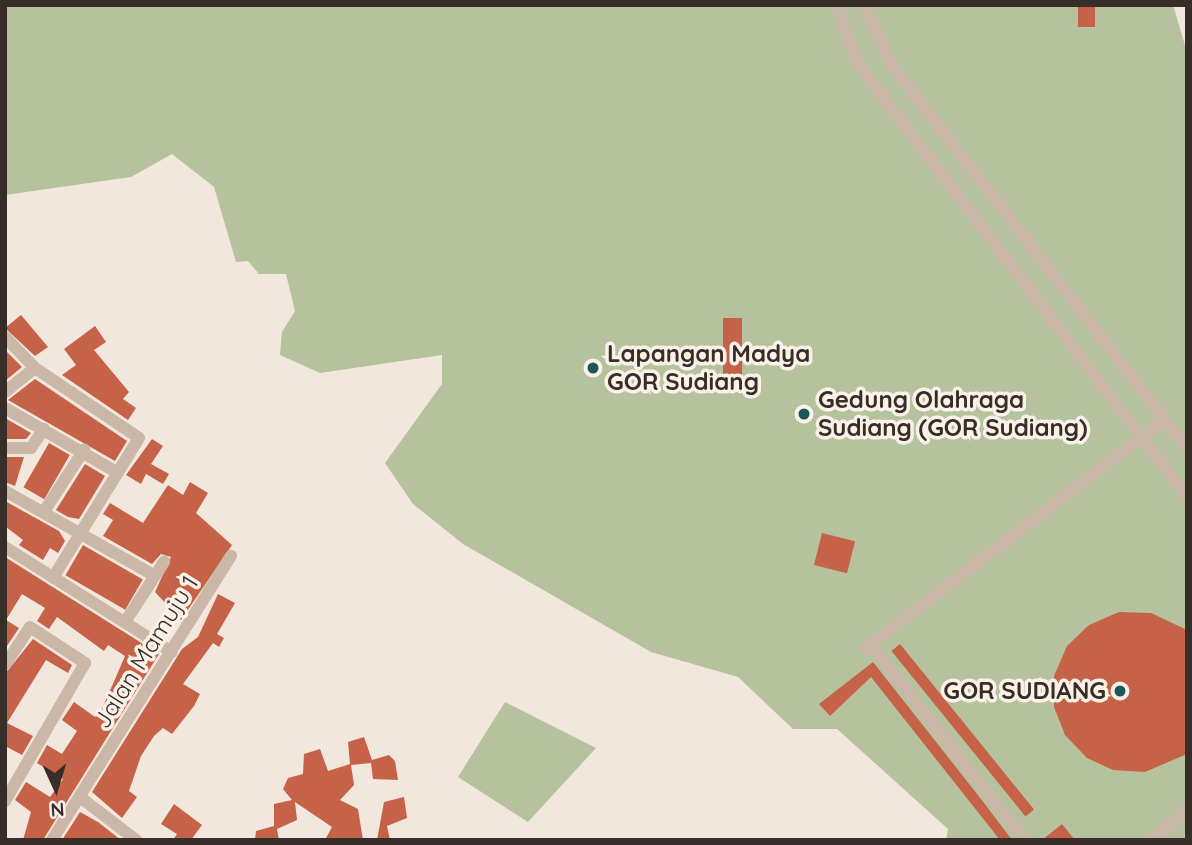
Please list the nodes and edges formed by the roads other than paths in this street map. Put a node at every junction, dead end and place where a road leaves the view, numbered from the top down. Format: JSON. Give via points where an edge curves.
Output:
{"nodes":[{"id":1,"x":836,"y":5,"type":"edge"},
{"id":2,"x":865,"y":5,"type":"edge"},
{"id":3,"x":5,"y":337,"type":"edge"},
{"id":4,"x":35,"y":368,"type":"junction"},
{"id":5,"x":5,"y":392,"type":"edge"},
{"id":6,"x":5,"y":408,"type":"edge"},
{"id":7,"x":1164,"y":420,"type":"junction"},
{"id":8,"x":44,"y":429,"type":"junction"},
{"id":9,"x":1142,"y":439,"type":"junction"},
{"id":10,"x":5,"y":448,"type":"edge"},
{"id":11,"x":1187,"y":449,"type":"edge"},
{"id":12,"x":84,"y":450,"type":"junction"},
{"id":13,"x":118,"y":473,"type":"junction"},
{"id":14,"x":5,"y":491,"type":"edge"},
{"id":15,"x":1187,"y":497,"type":"edge"},
{"id":16,"x":45,"y":510,"type":"junction"},
{"id":17,"x":81,"y":531,"type":"junction"},
{"id":18,"x":5,"y":547,"type":"edge"},
{"id":19,"x":231,"y":556,"type":"dead end"},
{"id":20,"x":164,"y":562,"type":"dead end"},
{"id":21,"x":155,"y":576,"type":"junction"},
{"id":22,"x":53,"y":578,"type":"junction"},
{"id":23,"x":125,"y":622,"type":"junction"},
{"id":24,"x":172,"y":652,"type":"junction"},
{"id":25,"x":5,"y":665,"type":"edge"},
{"id":26,"x":7,"y":795,"type":"edge"},
{"id":27,"x":80,"y":797,"type":"junction"},
{"id":28,"x":1187,"y":810,"type":"edge"},
{"id":29,"x":52,"y":840,"type":"edge"},
{"id":30,"x":136,"y":840,"type":"edge"},
{"id":31,"x":1025,"y":840,"type":"edge"},
{"id":32,"x":1150,"y":840,"type":"edge"}],
"edges":[{"from":1,"to":9,"type":"street","via":[[858,64]]},
{"from":2,"to":7,"type":"street","via":[[891,64]]},
{"from":3,"to":4,"type":"street"},
{"from":4,"to":5,"type":"street"},
{"from":4,"to":13,"type":"street","via":[[139,436]]},
{"from":6,"to":8,"type":"street"},
{"from":7,"to":9,"type":"street"},
{"from":7,"to":11,"type":"street"},
{"from":8,"to":10,"type":"street","via":[[29,449]]},
{"from":8,"to":12,"type":"street"},
{"from":9,"to":15,"type":"street"},
{"from":9,"to":31,"type":"street","via":[[868,646]]},
{"from":12,"to":13,"type":"street"},
{"from":12,"to":16,"type":"street"},
{"from":13,"to":17,"type":"street"},
{"from":14,"to":16,"type":"street"},
{"from":16,"to":17,"type":"street"},
{"from":17,"to":21,"type":"street"},
{"from":17,"to":22,"type":"street"},
{"from":18,"to":22,"type":"street"},
{"from":19,"to":24,"type":"street","name":"Jalan Mamuju 1"},
{"from":20,"to":21,"type":"street"},
{"from":21,"to":23,"type":"street"},
{"from":22,"to":23,"type":"street"},
{"from":23,"to":24,"type":"street"},
{"from":24,"to":27,"type":"street","name":"Jalan Mamuju 1"},
{"from":25,"to":26,"type":"street","via":[[30,626],[85,663]]},
{"from":27,"to":29,"type":"street","name":"Jalan Mamuju 1"},
{"from":27,"to":30,"type":"street"},
{"from":28,"to":32,"type":"street"}]}
